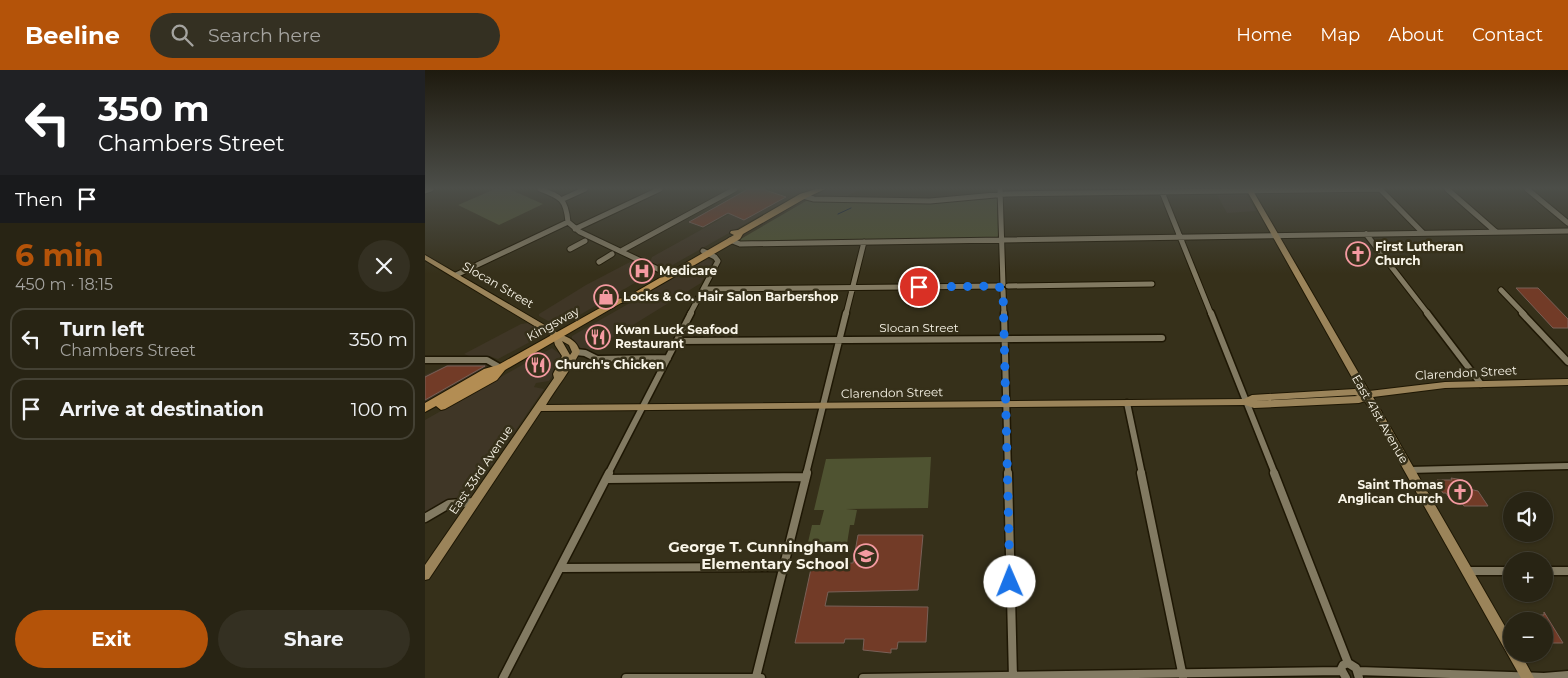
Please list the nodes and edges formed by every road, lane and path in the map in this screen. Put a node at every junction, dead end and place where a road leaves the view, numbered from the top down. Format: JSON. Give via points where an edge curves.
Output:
{"nodes":[{"id":1,"x":568,"y":217,"type":"edge"},
{"id":2,"x":599,"y":217,"type":"edge"},
{"id":3,"x":682,"y":217,"type":"edge"},
{"id":4,"x":766,"y":217,"type":"edge"},
{"id":5,"x":1001,"y":217,"type":"edge"},
{"id":6,"x":1173,"y":217,"type":"edge"},
{"id":7,"x":1265,"y":217,"type":"edge"},
{"id":8,"x":1408,"y":217,"type":"edge"},
{"id":9,"x":1480,"y":217,"type":"edge"},
{"id":10,"x":568,"y":222,"type":"junction"},
{"id":11,"x":575,"y":229,"type":"junction"},
{"id":12,"x":1568,"y":231,"type":"edge"},
{"id":13,"x":740,"y":232,"type":"junction"},
{"id":14,"x":1496,"y":232,"type":"junction"},
{"id":15,"x":1423,"y":233,"type":"junction"},
{"id":16,"x":1366,"y":234,"type":"junction"},
{"id":17,"x":1276,"y":235,"type":"junction"},
{"id":18,"x":1181,"y":237,"type":"junction"},
{"id":19,"x":731,"y":240,"type":"junction"},
{"id":20,"x":1002,"y":240,"type":"junction"},
{"id":21,"x":585,"y":241,"type":"dead end"},
{"id":22,"x":865,"y":242,"type":"junction"},
{"id":23,"x":569,"y":249,"type":"dead end"},
{"id":24,"x":621,"y":251,"type":"junction"},
{"id":25,"x":705,"y":252,"type":"junction"},
{"id":26,"x":612,"y":254,"type":"dead end"},
{"id":27,"x":425,"y":257,"type":"edge"},
{"id":28,"x":599,"y":262,"type":"dead end"},
{"id":29,"x":664,"y":272,"type":"junction"},
{"id":30,"x":456,"y":275,"type":"junction"},
{"id":31,"x":1152,"y":284,"type":"dead end"},
{"id":32,"x":1003,"y":286,"type":"junction"},
{"id":33,"x":854,"y":288,"type":"junction"},
{"id":34,"x":704,"y":289,"type":"junction"},
{"id":35,"x":1501,"y":290,"type":"dead end"},
{"id":36,"x":619,"y":301,"type":"junction"},
{"id":37,"x":557,"y":336,"type":"junction"},
{"id":38,"x":1162,"y":338,"type":"dead end"},
{"id":39,"x":1004,"y":340,"type":"junction"},
{"id":40,"x":677,"y":341,"type":"junction"},
{"id":41,"x":840,"y":341,"type":"junction"},
{"id":42,"x":576,"y":352,"type":"junction"},
{"id":43,"x":668,"y":358,"type":"junction"},
{"id":44,"x":425,"y":360,"type":"edge"},
{"id":45,"x":1568,"y":362,"type":"edge"},
{"id":46,"x":501,"y":368,"type":"junction"},
{"id":47,"x":558,"y":379,"type":"junction"},
{"id":48,"x":1568,"y":382,"type":"edge"},
{"id":49,"x":1481,"y":384,"type":"junction"},
{"id":50,"x":1366,"y":395,"type":"junction"},
{"id":51,"x":1246,"y":402,"type":"junction"},
{"id":52,"x":1127,"y":403,"type":"junction"},
{"id":53,"x":1006,"y":404,"type":"junction"},
{"id":54,"x":824,"y":406,"type":"junction"},
{"id":55,"x":425,"y":408,"type":"edge"},
{"id":56,"x":538,"y":408,"type":"junction"},
{"id":57,"x":643,"y":408,"type":"junction"},
{"id":58,"x":425,"y":414,"type":"edge"},
{"id":59,"x":1568,"y":466,"type":"edge"},
{"id":60,"x":1409,"y":470,"type":"junction"},
{"id":61,"x":806,"y":477,"type":"junction"},
{"id":62,"x":606,"y":479,"type":"junction"},
{"id":63,"x":474,"y":502,"type":"junction"},
{"id":64,"x":425,"y":518,"type":"edge"},
{"id":65,"x":784,"y":567,"type":"junction"},
{"id":66,"x":560,"y":568,"type":"junction"},
{"id":67,"x":1467,"y":571,"type":"junction"},
{"id":68,"x":1503,"y":571,"type":"edge"},
{"id":69,"x":1553,"y":571,"type":"edge"},
{"id":70,"x":1568,"y":571,"type":"edge"},
{"id":71,"x":425,"y":575,"type":"edge"},
{"id":72,"x":1503,"y":635,"type":"edge"},
{"id":73,"x":1519,"y":662,"type":"edge"},
{"id":74,"x":1348,"y":664,"type":"junction"},
{"id":75,"x":1358,"y":674,"type":"edge"},
{"id":76,"x":1343,"y":675,"type":"edge"},
{"id":77,"x":1568,"y":675,"type":"edge"},
{"id":78,"x":1183,"y":676,"type":"edge"},
{"id":79,"x":757,"y":677,"type":"edge"},
{"id":80,"x":1013,"y":677,"type":"edge"},
{"id":81,"x":1527,"y":677,"type":"edge"},
{"id":82,"x":503,"y":678,"type":"edge"},
{"id":83,"x":626,"y":678,"type":"edge"},
{"id":84,"x":656,"y":678,"type":"edge"},
{"id":85,"x":761,"y":678,"type":"edge"},
{"id":86,"x":863,"y":678,"type":"edge"}],
"edges":[{"from":1,"to":10,"type":"street"},
{"from":2,"to":11,"type":"street"},
{"from":3,"to":24,"type":"street"},
{"from":4,"to":13,"type":"main road","name":"Kingsway"},
{"from":5,"to":20,"type":"street"},
{"from":6,"to":18,"type":"street"},
{"from":7,"to":17,"type":"street","name":"East 41st Avenue"},
{"from":8,"to":15,"type":"street"},
{"from":9,"to":14,"type":"street"},
{"from":10,"to":11,"type":"street"},
{"from":10,"to":30,"type":"street"},
{"from":11,"to":24,"type":"street"},
{"from":12,"to":14,"type":"street"},
{"from":13,"to":19,"type":"main road","name":"Kingsway"},
{"from":13,"to":25,"type":"main road","name":"Kingsway","via":[[731,234]]},
{"from":14,"to":15,"type":"street"},
{"from":15,"to":16,"type":"street"},
{"from":16,"to":17,"type":"street"},
{"from":16,"to":49,"type":"street"},
{"from":17,"to":18,"type":"street"},
{"from":17,"to":50,"type":"street","name":"East 41st Avenue"},
{"from":18,"to":20,"type":"street"},
{"from":18,"to":51,"type":"street"},
{"from":19,"to":22,"type":"street","via":[[741,244]]},
{"from":19,"to":25,"type":"main road","name":"Kingsway"},
{"from":20,"to":22,"type":"street"},
{"from":20,"to":32,"type":"street"},
{"from":21,"to":23,"type":"street"},
{"from":22,"to":33,"type":"street"},
{"from":24,"to":29,"type":"street"},
{"from":25,"to":29,"type":"main road","name":"Kingsway"},
{"from":25,"to":34,"type":"street","via":[[718,261]]},
{"from":25,"to":36,"type":"main road","name":"Kingsway","via":[[627,300]]},
{"from":26,"to":28,"type":"street"},
{"from":27,"to":30,"type":"street","name":"Slocan Street"},
{"from":29,"to":36,"type":"main road","name":"Kingsway"},
{"from":30,"to":37,"type":"street","name":"Slocan Street"},
{"from":31,"to":32,"type":"street"},
{"from":32,"to":33,"type":"street"},
{"from":32,"to":39,"type":"street"},
{"from":33,"to":34,"type":"street"},
{"from":33,"to":41,"type":"street"},
{"from":34,"to":40,"type":"street"},
{"from":35,"to":45,"type":"street"},
{"from":36,"to":37,"type":"main road","name":"Kingsway"},
{"from":37,"to":42,"type":"street","name":"Slocan Street","via":[[569,342]]},
{"from":37,"to":46,"type":"main road","name":"Kingsway"},
{"from":37,"to":47,"type":"street","name":"East 33rd Avenue","via":[[566,356],[557,374]]},
{"from":38,"to":39,"type":"street","name":"Slocan Street"},
{"from":39,"to":41,"type":"street","name":"Slocan Street"},
{"from":39,"to":53,"type":"street"},
{"from":40,"to":41,"type":"street","name":"Slocan Street"},
{"from":40,"to":43,"type":"street"},
{"from":41,"to":54,"type":"street"},
{"from":42,"to":43,"type":"street","name":"Slocan Street","via":[[597,358]]},
{"from":42,"to":47,"type":"street","name":"East 33rd Avenue"},
{"from":43,"to":57,"type":"street"},
{"from":44,"to":46,"type":"street","via":[[487,360]]},
{"from":46,"to":55,"type":"main road","name":"Kingsway","via":[[488,371]]},
{"from":46,"to":58,"type":"main road","name":"Kingsway","via":[[493,377]]},
{"from":47,"to":56,"type":"street","name":"East 33rd Avenue"},
{"from":48,"to":49,"type":"street","name":"Clarendon Street"},
{"from":49,"to":50,"type":"street","name":"Clarendon Street"},
{"from":50,"to":51,"type":"street","name":"Clarendon Street","via":[[1359,400],[1307,404],[1254,405]]},
{"from":50,"to":60,"type":"street","name":"East 41st Avenue"},
{"from":51,"to":52,"type":"street","name":"Clarendon Street"},
{"from":51,"to":74,"type":"street"},
{"from":52,"to":53,"type":"street","name":"Clarendon Street"},
{"from":52,"to":78,"type":"street"},
{"from":53,"to":54,"type":"street","name":"Clarendon Street"},
{"from":53,"to":80,"type":"street"},
{"from":54,"to":57,"type":"street","name":"Clarendon Street"},
{"from":54,"to":61,"type":"street"},
{"from":56,"to":57,"type":"street","name":"Clarendon Street"},
{"from":56,"to":63,"type":"street","name":"East 33rd Avenue"},
{"from":57,"to":62,"type":"street"},
{"from":59,"to":60,"type":"street"},
{"from":60,"to":67,"type":"street","name":"East 41st Avenue"},
{"from":61,"to":62,"type":"street"},
{"from":61,"to":65,"type":"street"},
{"from":62,"to":66,"type":"street"},
{"from":63,"to":64,"type":"street","via":[[449,504]]},
{"from":63,"to":71,"type":"street","name":"East 33rd Avenue"},
{"from":65,"to":66,"type":"street"},
{"from":65,"to":79,"type":"street"},
{"from":66,"to":82,"type":"street"},
{"from":67,"to":68,"type":"street"},
{"from":67,"to":72,"type":"street","name":"East 41st Avenue"},
{"from":69,"to":70,"type":"street"},
{"from":73,"to":81,"type":"street"},
{"from":74,"to":75,"type":"street","via":[[1354,666]]},
{"from":74,"to":76,"type":"street","via":[[1341,666]]},
{"from":75,"to":81,"type":"street"},
{"from":76,"to":78,"type":"street"},
{"from":77,"to":81,"type":"street"},
{"from":78,"to":80,"type":"street"},
{"from":79,"to":84,"type":"street"},
{"from":79,"to":85,"type":"street"},
{"from":80,"to":86,"type":"street"},
{"from":83,"to":84,"type":"street"}]}
